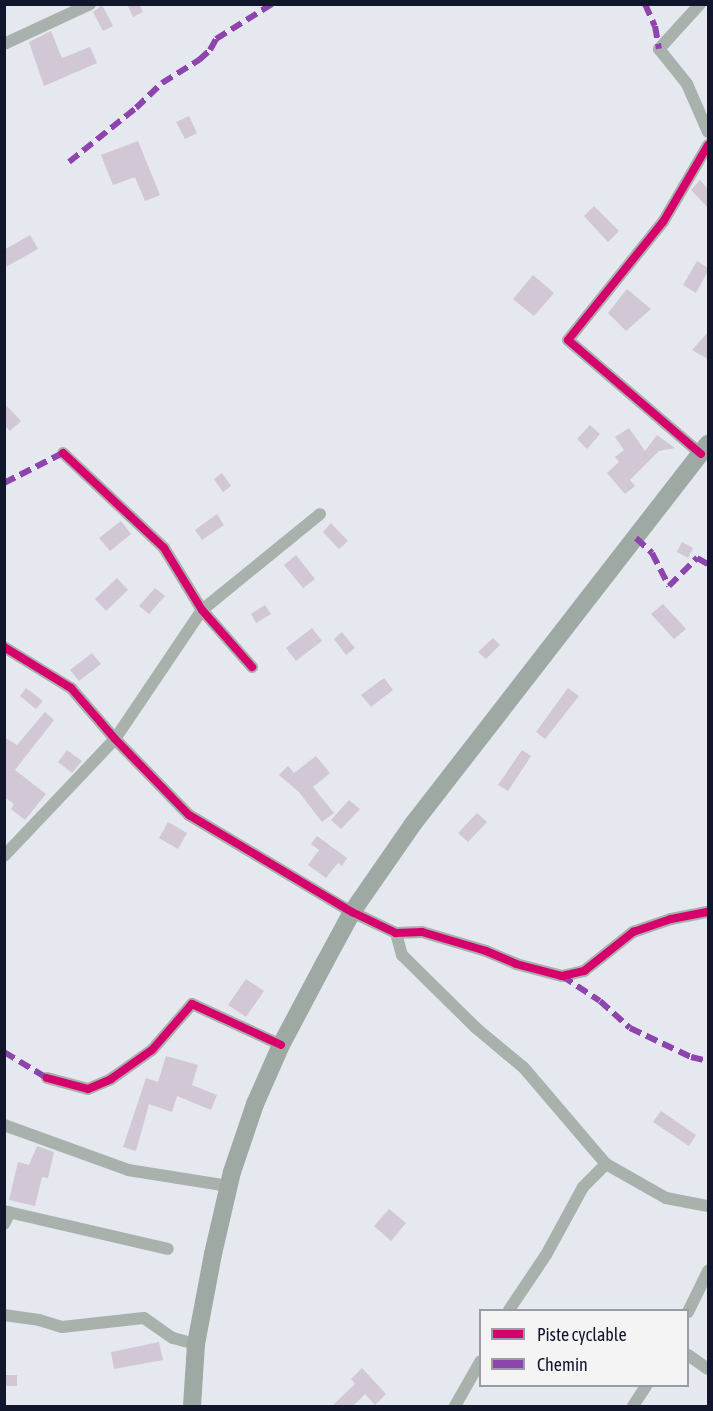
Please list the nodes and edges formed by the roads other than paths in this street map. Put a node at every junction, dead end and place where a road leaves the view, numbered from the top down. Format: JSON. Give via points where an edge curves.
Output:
{"nodes":[{"id":1,"x":90,"y":4,"type":"edge"},
{"id":2,"x":700,"y":4,"type":"edge"},
{"id":3,"x":4,"y":44,"type":"edge"},
{"id":4,"x":708,"y":132,"type":"edge"},
{"id":5,"x":708,"y":145,"type":"edge"},
{"id":6,"x":705,"y":449,"type":"edge"},
{"id":7,"x":63,"y":453,"type":"dead end"},
{"id":8,"x":320,"y":514,"type":"dead end"},
{"id":9,"x":202,"y":610,"type":"junction"},
{"id":10,"x":4,"y":647,"type":"edge"},
{"id":11,"x":252,"y":667,"type":"dead end"},
{"id":12,"x":116,"y":739,"type":"junction"},
{"id":13,"x":6,"y":852,"type":"edge"},
{"id":14,"x":352,"y":912,"type":"junction"},
{"id":15,"x":708,"y":912,"type":"edge"},
{"id":16,"x":396,"y":933,"type":"junction"},
{"id":17,"x":281,"y":1045,"type":"junction"},
{"id":18,"x":47,"y":1078,"type":"dead end"},
{"id":19,"x":4,"y":1125,"type":"edge"},
{"id":20,"x":606,"y":1164,"type":"junction"},
{"id":21,"x":229,"y":1186,"type":"junction"},
{"id":22,"x":708,"y":1206,"type":"edge"},
{"id":23,"x":7,"y":1211,"type":"edge"},
{"id":24,"x":4,"y":1224,"type":"edge"},
{"id":25,"x":168,"y":1249,"type":"dead end"},
{"id":26,"x":708,"y":1271,"type":"edge"},
{"id":27,"x":510,"y":1309,"type":"edge"},
{"id":28,"x":689,"y":1309,"type":"edge"},
{"id":29,"x":4,"y":1315,"type":"edge"},
{"id":30,"x":196,"y":1344,"type":"junction"},
{"id":31,"x":689,"y":1356,"type":"edge"},
{"id":32,"x":479,"y":1364,"type":"edge"},
{"id":33,"x":708,"y":1369,"type":"edge"},
{"id":34,"x":645,"y":1387,"type":"edge"},
{"id":35,"x":192,"y":1407,"type":"edge"},
{"id":36,"x":455,"y":1407,"type":"edge"},
{"id":37,"x":633,"y":1407,"type":"edge"}],
"edges":[{"from":1,"to":3,"type":"street"},
{"from":2,"to":4,"type":"street","via":[[659,49],[687,84]]},
{"from":5,"to":6,"type":"street","via":[[663,222],[568,340]]},
{"from":6,"to":14,"type":"main road","via":[[412,824]]},
{"from":7,"to":9,"type":"street","via":[[164,548]]},
{"from":8,"to":9,"type":"street"},
{"from":9,"to":11,"type":"street"},
{"from":9,"to":12,"type":"street"},
{"from":10,"to":12,"type":"street","via":[[71,688]]},
{"from":12,"to":13,"type":"street"},
{"from":12,"to":14,"type":"street","via":[[189,814]]},
{"from":14,"to":16,"type":"street"},
{"from":14,"to":17,"type":"main road"},
{"from":15,"to":16,"type":"street","via":[[671,919],[633,933],[584,971],[562,976],[422,933]]},
{"from":16,"to":20,"type":"street","via":[[402,955],[476,1028],[524,1068]]},
{"from":17,"to":18,"type":"street","via":[[192,1004],[152,1050],[111,1079],[88,1089]]},
{"from":17,"to":21,"type":"main road","via":[[255,1104]]},
{"from":19,"to":21,"type":"street","via":[[128,1170]]},
{"from":20,"to":22,"type":"street","via":[[666,1198]]},
{"from":20,"to":27,"type":"street","via":[[583,1186],[546,1255]]},
{"from":21,"to":30,"type":"main road"},
{"from":23,"to":24,"type":"street"},
{"from":23,"to":25,"type":"street"},
{"from":26,"to":28,"type":"street"},
{"from":29,"to":30,"type":"street","via":[[62,1327],[144,1318],[173,1338]]},
{"from":30,"to":35,"type":"main road"},
{"from":31,"to":33,"type":"street"},
{"from":32,"to":36,"type":"street"},
{"from":34,"to":37,"type":"street"}]}
